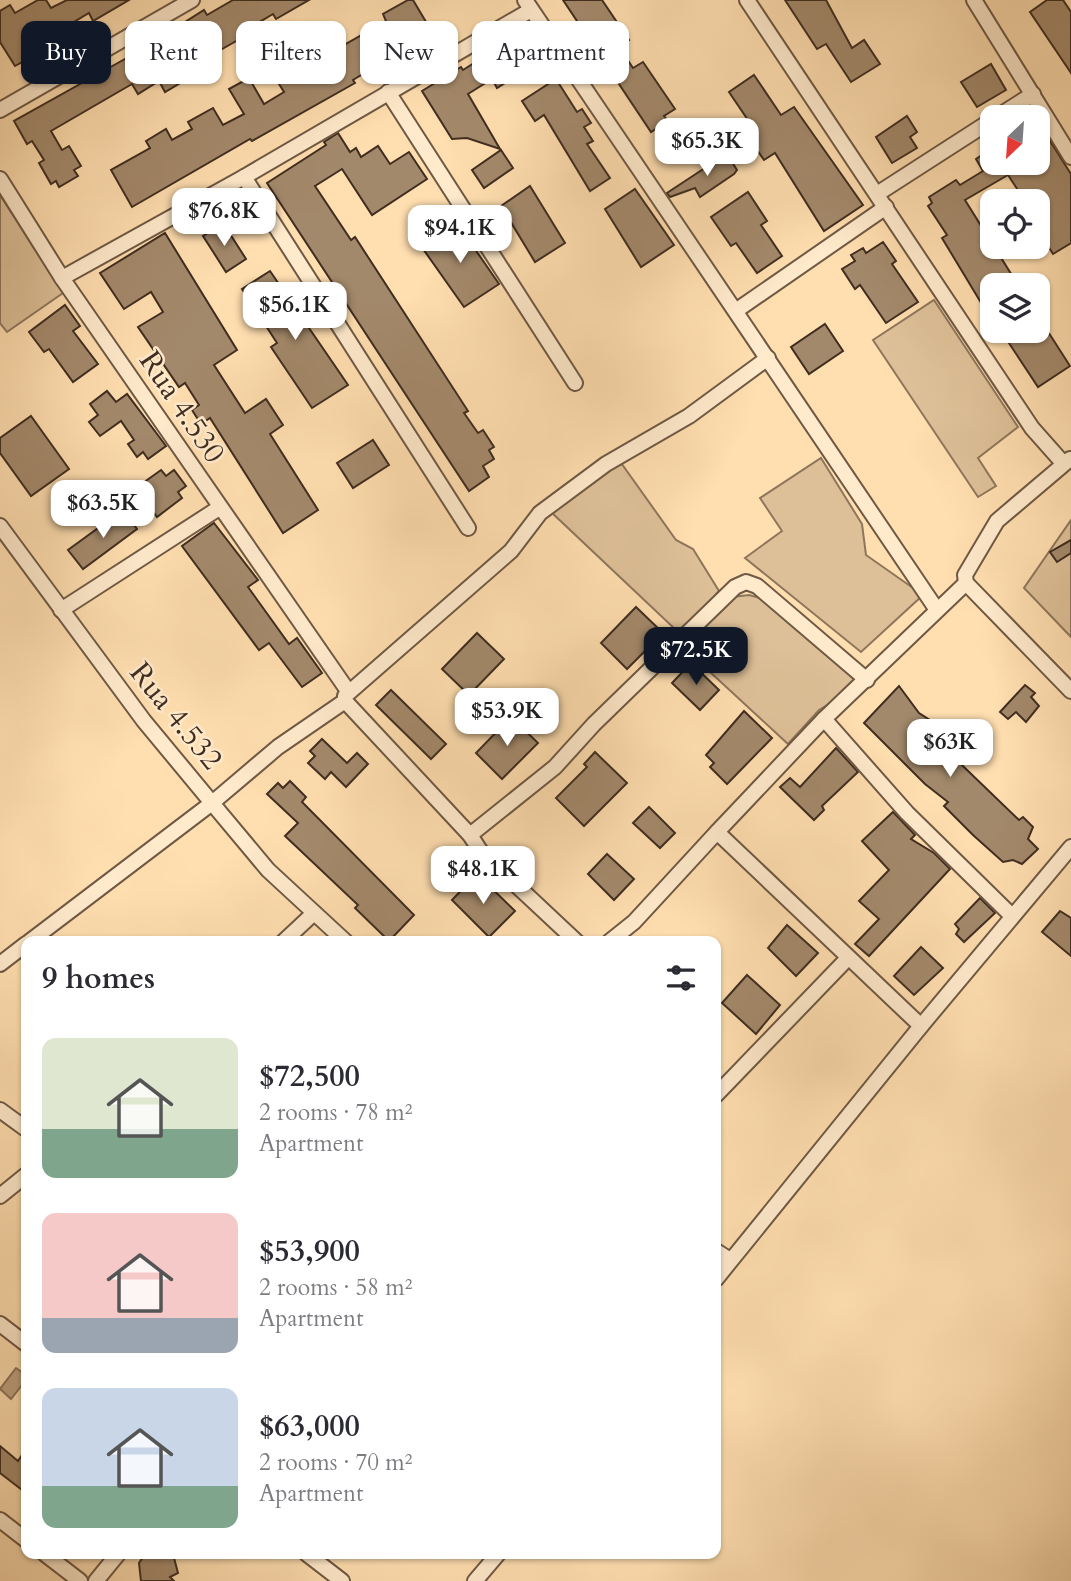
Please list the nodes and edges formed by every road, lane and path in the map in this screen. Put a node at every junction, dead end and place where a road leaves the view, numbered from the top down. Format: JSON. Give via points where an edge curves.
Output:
{"nodes":[{"id":1,"x":192,"y":0,"type":"edge"},
{"id":2,"x":747,"y":0,"type":"edge"},
{"id":3,"x":974,"y":0,"type":"edge"},
{"id":4,"x":528,"y":5,"type":"edge"},
{"id":5,"x":388,"y":92,"type":"junction"},
{"id":6,"x":1033,"y":94,"type":"junction"},
{"id":7,"x":1016,"y":105,"type":"edge"},
{"id":8,"x":0,"y":110,"type":"edge"},
{"id":9,"x":980,"y":129,"type":"edge"},
{"id":10,"x":1071,"y":157,"type":"edge"},
{"id":11,"x":244,"y":177,"type":"junction"},
{"id":12,"x":0,"y":179,"type":"edge"},
{"id":13,"x":881,"y":200,"type":"junction"},
{"id":14,"x":62,"y":278,"type":"junction"},
{"id":15,"x":737,"y":310,"type":"junction"},
{"id":16,"x":768,"y":358,"type":"junction"},
{"id":17,"x":575,"y":383,"type":"dead end"},
{"id":18,"x":1067,"y":461,"type":"edge"},
{"id":19,"x":219,"y":508,"type":"junction"},
{"id":20,"x":0,"y":526,"type":"edge"},
{"id":21,"x":468,"y":528,"type":"dead end"},
{"id":22,"x":966,"y":583,"type":"junction"},
{"id":23,"x":61,"y":610,"type":"junction"},
{"id":24,"x":937,"y":610,"type":"junction"},
{"id":25,"x":867,"y":680,"type":"junction"},
{"id":26,"x":1071,"y":691,"type":"edge"},
{"id":27,"x":346,"y":696,"type":"junction"},
{"id":28,"x":824,"y":719,"type":"junction"},
{"id":29,"x":212,"y":803,"type":"junction"},
{"id":30,"x":717,"y":832,"type":"junction"},
{"id":31,"x":470,"y":835,"type":"junction"},
{"id":32,"x":1071,"y":847,"type":"edge"},
{"id":33,"x":314,"y":913,"type":"junction"},
{"id":34,"x":1012,"y":916,"type":"junction"},
{"id":35,"x":37,"y":936,"type":"edge"},
{"id":36,"x":289,"y":936,"type":"edge"},
{"id":37,"x":339,"y":936,"type":"edge"},
{"id":38,"x":571,"y":936,"type":"edge"},
{"id":39,"x":616,"y":936,"type":"edge"},
{"id":40,"x":21,"y":948,"type":"edge"},
{"id":41,"x":848,"y":958,"type":"junction"},
{"id":42,"x":0,"y":964,"type":"edge"},
{"id":43,"x":921,"y":1026,"type":"junction"},
{"id":44,"x":721,"y":1090,"type":"edge"},
{"id":45,"x":0,"y":1110,"type":"edge"},
{"id":46,"x":21,"y":1125,"type":"edge"},
{"id":47,"x":21,"y":1179,"type":"edge"},
{"id":48,"x":0,"y":1196,"type":"edge"},
{"id":49,"x":721,"y":1254,"type":"edge"},
{"id":50,"x":730,"y":1260,"type":"junction"},
{"id":51,"x":721,"y":1272,"type":"edge"},
{"id":52,"x":0,"y":1324,"type":"edge"},
{"id":53,"x":21,"y":1340,"type":"edge"},
{"id":54,"x":0,"y":1520,"type":"edge"},
{"id":55,"x":21,"y":1536,"type":"edge"},
{"id":56,"x":51,"y":1559,"type":"edge"},
{"id":57,"x":114,"y":1559,"type":"edge"},
{"id":58,"x":313,"y":1559,"type":"edge"},
{"id":59,"x":494,"y":1559,"type":"edge"},
{"id":60,"x":73,"y":1579,"type":"edge"},
{"id":61,"x":96,"y":1581,"type":"edge"},
{"id":62,"x":342,"y":1581,"type":"edge"},
{"id":63,"x":475,"y":1581,"type":"edge"}],
"edges":[{"from":1,"to":8,"type":"street"},
{"from":2,"to":13,"type":"street"},
{"from":3,"to":6,"type":"street"},
{"from":4,"to":5,"type":"street"},
{"from":4,"to":15,"type":"street"},
{"from":5,"to":11,"type":"street"},
{"from":5,"to":17,"type":"street"},
{"from":6,"to":7,"type":"street"},
{"from":6,"to":10,"type":"street"},
{"from":9,"to":13,"type":"street"},
{"from":11,"to":14,"type":"street"},
{"from":11,"to":21,"type":"street"},
{"from":12,"to":14,"type":"street","name":"Rua 4.530"},
{"from":13,"to":15,"type":"street"},
{"from":13,"to":18,"type":"street","via":[[1032,428]]},
{"from":14,"to":19,"type":"street","name":"Rua 4.530"},
{"from":15,"to":16,"type":"street"},
{"from":16,"to":24,"type":"street"},
{"from":16,"to":27,"type":"street","name":"Rua 4.532","via":[[689,416],[606,464],[540,513],[511,551]]},
{"from":18,"to":22,"type":"street","via":[[997,520],[965,575]]},
{"from":19,"to":23,"type":"street"},
{"from":19,"to":27,"type":"street","name":"Rua 4.530"},
{"from":20,"to":23,"type":"street","name":"Rua 4.532"},
{"from":22,"to":24,"type":"street"},
{"from":22,"to":26,"type":"street"},
{"from":23,"to":29,"type":"street","name":"Rua 4.532"},
{"from":24,"to":25,"type":"street"},
{"from":25,"to":28,"type":"street"},
{"from":25,"to":31,"type":"street","via":[[757,586],[746,582],[735,587],[593,724],[555,767]]},
{"from":27,"to":29,"type":"street","name":"Rua 4.532"},
{"from":27,"to":31,"type":"street","name":"Rua 4.530"},
{"from":28,"to":30,"type":"street"},
{"from":28,"to":34,"type":"street","via":[[907,813]]},
{"from":29,"to":33,"type":"street","via":[[259,860]]},
{"from":29,"to":35,"type":"street"},
{"from":30,"to":39,"type":"street"},
{"from":30,"to":41,"type":"street"},
{"from":31,"to":38,"type":"street","name":"Rua 4.530"},
{"from":32,"to":34,"type":"street"},
{"from":33,"to":36,"type":"street"},
{"from":33,"to":37,"type":"street"},
{"from":34,"to":43,"type":"street"},
{"from":40,"to":42,"type":"street"},
{"from":41,"to":43,"type":"street"},
{"from":41,"to":44,"type":"street"},
{"from":43,"to":50,"type":"street"},
{"from":45,"to":46,"type":"street"},
{"from":47,"to":48,"type":"street"},
{"from":49,"to":50,"type":"street"},
{"from":50,"to":51,"type":"street"},
{"from":52,"to":53,"type":"street"},
{"from":54,"to":55,"type":"street"},
{"from":56,"to":60,"type":"street"},
{"from":57,"to":61,"type":"street"},
{"from":58,"to":62,"type":"street"},
{"from":59,"to":63,"type":"street"}]}
